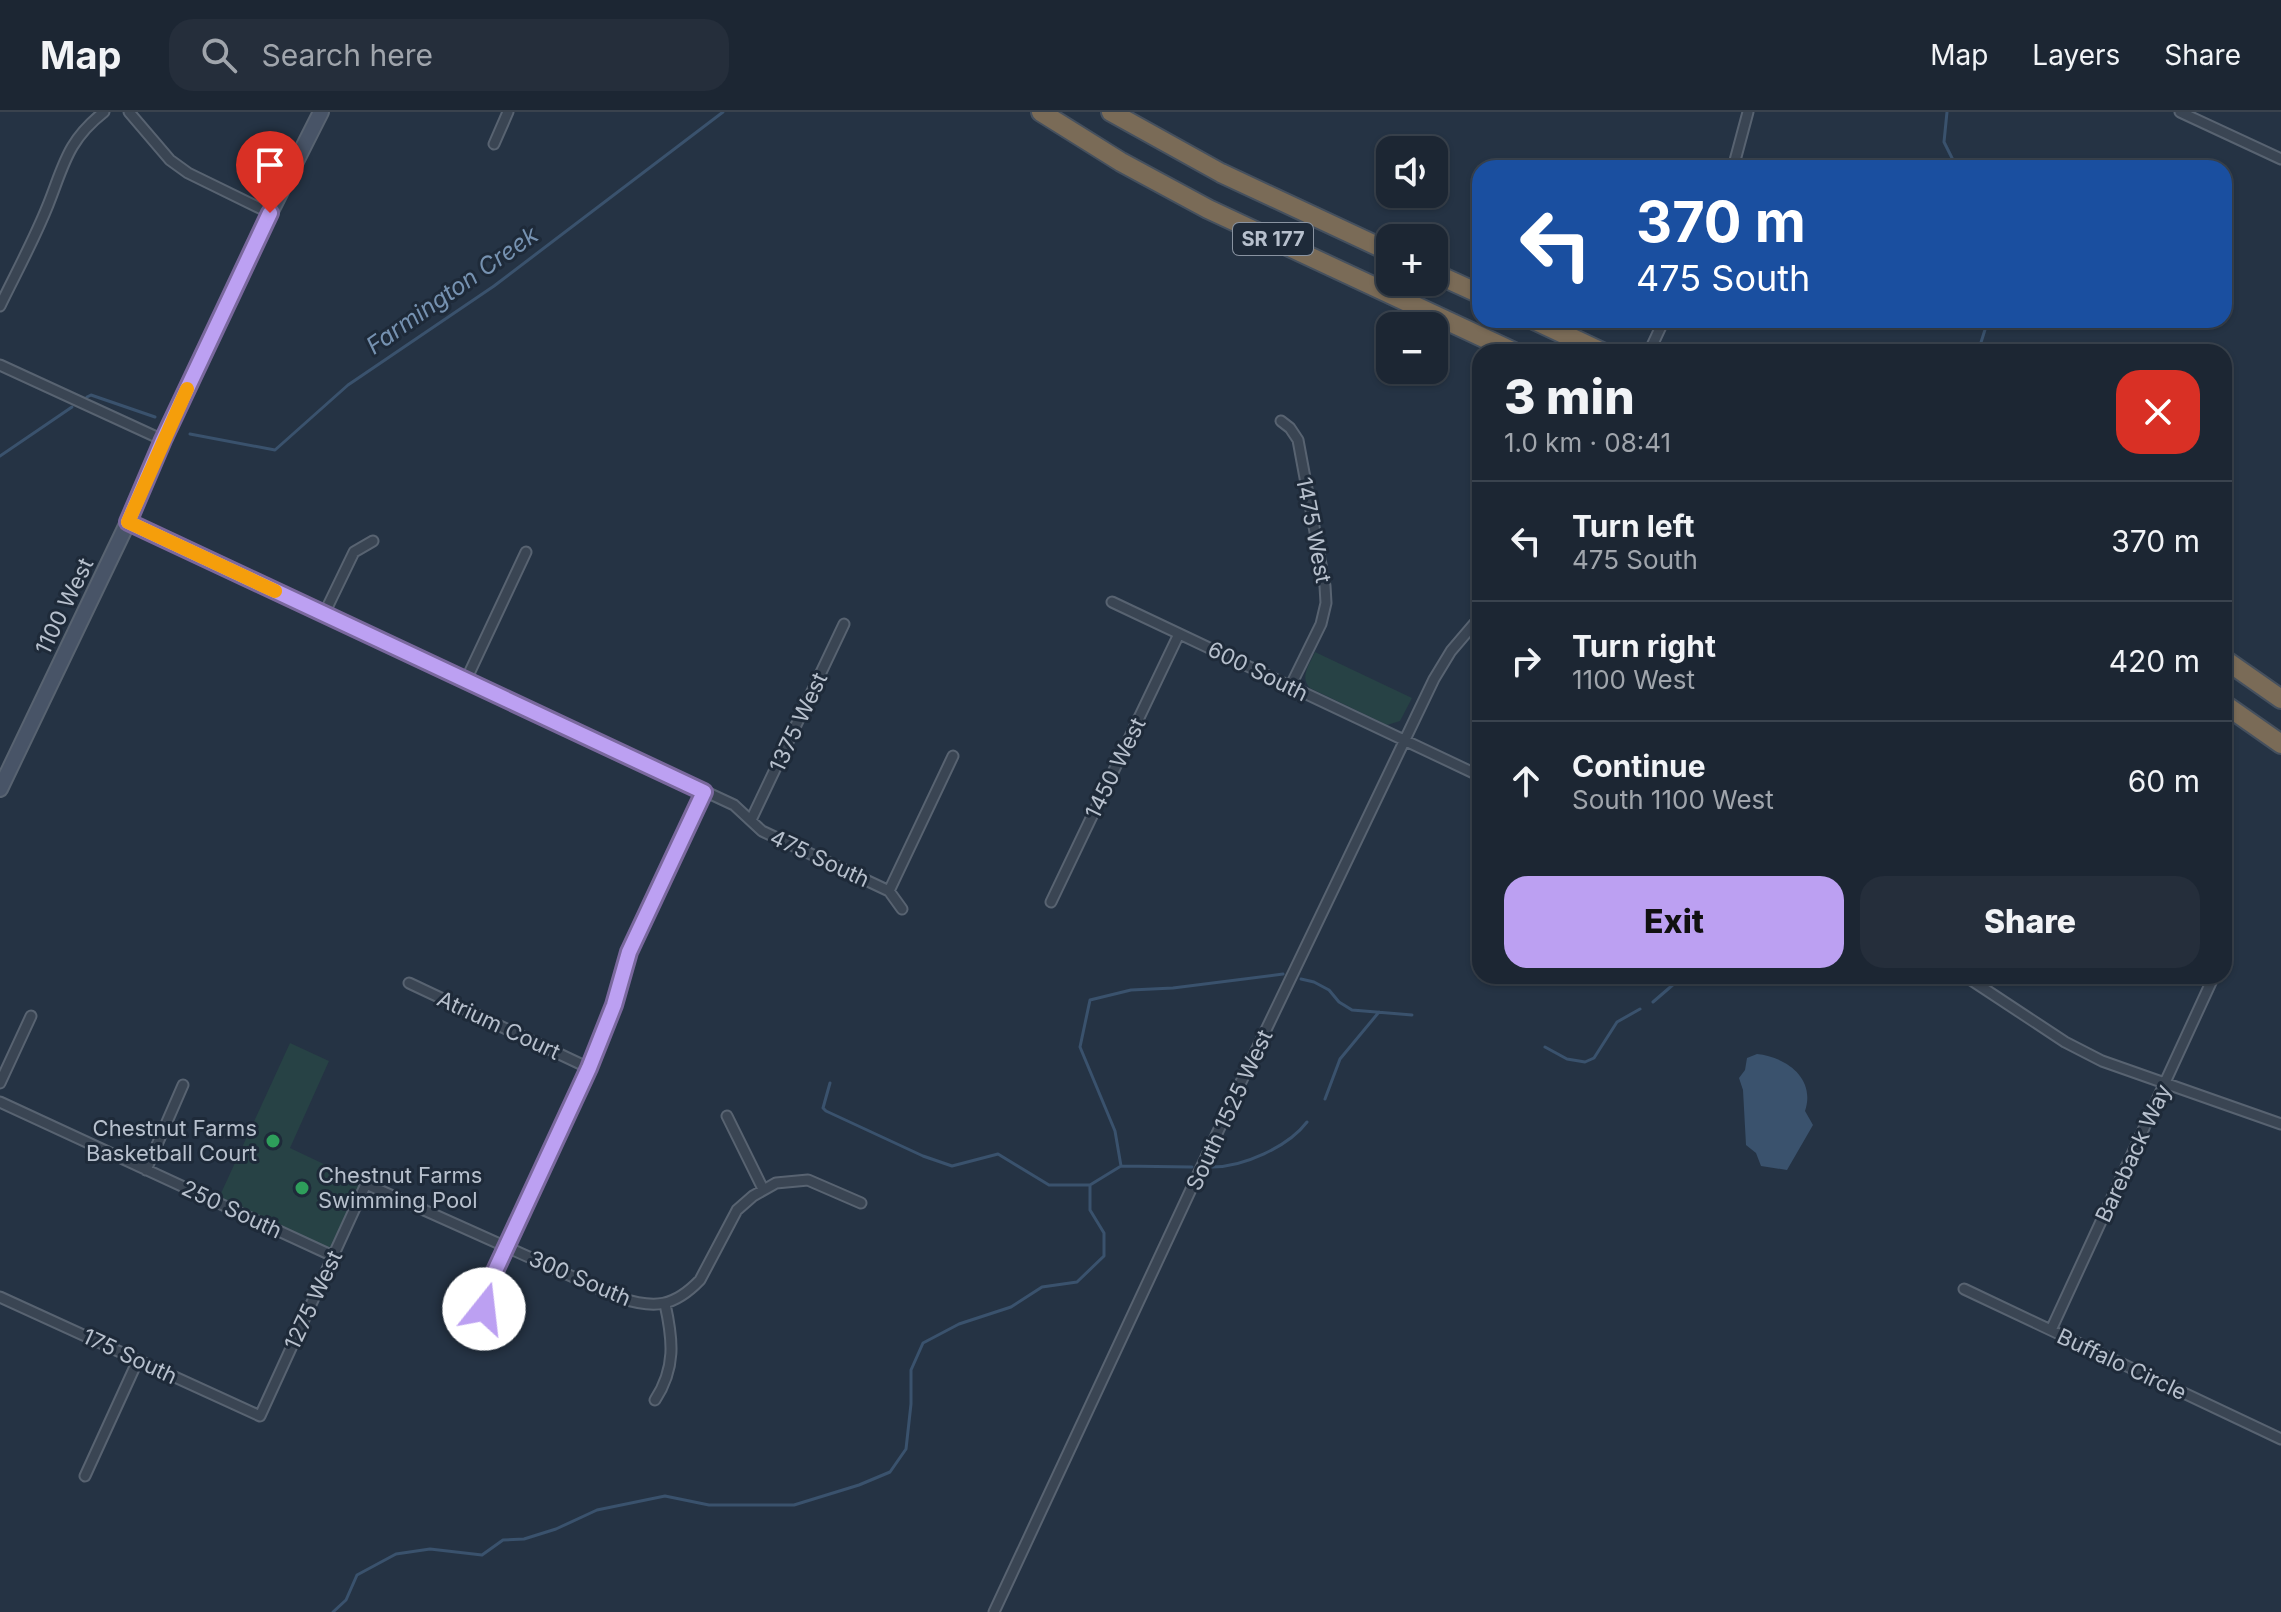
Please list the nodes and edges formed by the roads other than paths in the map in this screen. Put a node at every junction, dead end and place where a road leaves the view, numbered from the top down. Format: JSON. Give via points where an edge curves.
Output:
{"nodes":[{"id":1,"x":104,"y":112,"type":"edge"},
{"id":2,"x":129,"y":112,"type":"edge"},
{"id":3,"x":321,"y":112,"type":"edge"},
{"id":4,"x":508,"y":112,"type":"edge"},
{"id":5,"x":1041,"y":112,"type":"edge"},
{"id":6,"x":1111,"y":112,"type":"edge"},
{"id":7,"x":1748,"y":112,"type":"edge"},
{"id":8,"x":2180,"y":112,"type":"edge"},
{"id":9,"x":494,"y":144,"type":"dead end"},
{"id":10,"x":2281,"y":159,"type":"edge"},
{"id":11,"x":1735,"y":160,"type":"edge"},
{"id":12,"x":270,"y":213,"type":"junction"},
{"id":13,"x":1376,"y":245,"type":"edge"},
{"id":14,"x":1448,"y":279,"type":"edge"},
{"id":15,"x":1472,"y":290,"type":"edge"},
{"id":16,"x":0,"y":306,"type":"edge"},
{"id":17,"x":1551,"y":328,"type":"edge"},
{"id":18,"x":1497,"y":344,"type":"edge"},
{"id":19,"x":1585,"y":344,"type":"edge"},
{"id":20,"x":0,"y":365,"type":"edge"},
{"id":21,"x":1281,"y":421,"type":"dead end"},
{"id":22,"x":163,"y":440,"type":"junction"},
{"id":23,"x":128,"y":522,"type":"junction"},
{"id":24,"x":373,"y":541,"type":"dead end"},
{"id":25,"x":526,"y":552,"type":"dead end"},
{"id":26,"x":1112,"y":602,"type":"dead end"},
{"id":27,"x":324,"y":614,"type":"junction"},
{"id":28,"x":844,"y":624,"type":"dead end"},
{"id":29,"x":1472,"y":627,"type":"edge"},
{"id":30,"x":1179,"y":634,"type":"junction"},
{"id":31,"x":2232,"y":665,"type":"edge"},
{"id":32,"x":466,"y":680,"type":"junction"},
{"id":33,"x":1290,"y":687,"type":"junction"},
{"id":34,"x":2281,"y":699,"type":"edge"},
{"id":35,"x":2232,"y":710,"type":"edge"},
{"id":36,"x":1404,"y":741,"type":"junction"},
{"id":37,"x":2281,"y":744,"type":"edge"},
{"id":38,"x":953,"y":756,"type":"dead end"},
{"id":39,"x":1472,"y":772,"type":"edge"},
{"id":40,"x":0,"y":789,"type":"edge"},
{"id":41,"x":704,"y":792,"type":"junction"},
{"id":42,"x":751,"y":820,"type":"junction"},
{"id":43,"x":889,"y":891,"type":"junction"},
{"id":44,"x":1051,"y":902,"type":"dead end"},
{"id":45,"x":902,"y":909,"type":"dead end"},
{"id":46,"x":409,"y":983,"type":"dead end"},
{"id":47,"x":1977,"y":984,"type":"edge"},
{"id":48,"x":2210,"y":984,"type":"edge"},
{"id":49,"x":31,"y":1016,"type":"dead end"},
{"id":50,"x":589,"y":1068,"type":"junction"},
{"id":51,"x":0,"y":1083,"type":"edge"},
{"id":52,"x":183,"y":1085,"type":"dead end"},
{"id":53,"x":2164,"y":1085,"type":"junction"},
{"id":54,"x":0,"y":1102,"type":"edge"},
{"id":55,"x":727,"y":1116,"type":"dead end"},
{"id":56,"x":2281,"y":1124,"type":"edge"},
{"id":57,"x":146,"y":1170,"type":"junction"},
{"id":58,"x":366,"y":1184,"type":"joint"},
{"id":59,"x":763,"y":1189,"type":"junction"},
{"id":60,"x":861,"y":1203,"type":"dead end"},
{"id":61,"x":506,"y":1247,"type":"junction"},
{"id":62,"x":333,"y":1256,"type":"junction"},
{"id":63,"x":1964,"y":1289,"type":"dead end"},
{"id":64,"x":0,"y":1297,"type":"edge"},
{"id":65,"x":665,"y":1304,"type":"junction"},
{"id":66,"x":484,"y":1325,"type":"dead end"},
{"id":67,"x":2051,"y":1330,"type":"junction"},
{"id":68,"x":138,"y":1360,"type":"junction"},
{"id":69,"x":655,"y":1400,"type":"dead end"},
{"id":70,"x":260,"y":1416,"type":"joint"},
{"id":71,"x":2281,"y":1439,"type":"edge"},
{"id":72,"x":85,"y":1476,"type":"dead end"},
{"id":73,"x":994,"y":1612,"type":"edge"}],
"edges":[{"from":1,"to":16,"type":"street","via":[[63,160]]},
{"from":2,"to":12,"type":"street","via":[[188,173]]},
{"from":3,"to":12,"type":"street","name":"1100 West"},
{"from":4,"to":9,"type":"street"},
{"from":5,"to":18,"type":"highway","number":"SR 177","via":[[1208,209]]},
{"from":6,"to":13,"type":"highway","number":"SR 177","via":[[1221,173]]},
{"from":7,"to":11,"type":"street"},
{"from":8,"to":10,"type":"street"},
{"from":12,"to":22,"type":"street","name":"1100 West"},
{"from":14,"to":15,"type":"highway"},
{"from":17,"to":19,"type":"highway"},
{"from":20,"to":22,"type":"street"},
{"from":21,"to":33,"type":"street","name":"1475 West","via":[[1298,440],[1326,594],[1324,617]]},
{"from":22,"to":23,"type":"street","name":"1100 West"},
{"from":23,"to":27,"type":"street","name":"475 South"},
{"from":23,"to":40,"type":"street","name":"1100 West"},
{"from":24,"to":27,"type":"street","via":[[354,552]]},
{"from":25,"to":32,"type":"street"},
{"from":26,"to":30,"type":"street","name":"600 South"},
{"from":27,"to":32,"type":"street","name":"475 South"},
{"from":28,"to":42,"type":"street","name":"1375 West"},
{"from":29,"to":36,"type":"street","name":"South 1525 West","via":[[1441,665]]},
{"from":30,"to":33,"type":"street","name":"600 South"},
{"from":30,"to":44,"type":"street","name":"1450 West"},
{"from":31,"to":34,"type":"highway"},
{"from":32,"to":41,"type":"street","name":"475 South"},
{"from":33,"to":36,"type":"street","name":"600 South"},
{"from":35,"to":37,"type":"highway"},
{"from":36,"to":39,"type":"street","name":"600 South"},
{"from":36,"to":73,"type":"street","name":"South 1525 West"},
{"from":38,"to":43,"type":"street"},
{"from":41,"to":42,"type":"street","name":"475 South","via":[[734,805]]},
{"from":41,"to":50,"type":"street","via":[[629,952]]},
{"from":42,"to":43,"type":"street","name":"475 South","via":[[775,838]]},
{"from":43,"to":45,"type":"street","name":"475 South"},
{"from":46,"to":50,"type":"street","name":"Atrium Court"},
{"from":47,"to":53,"type":"street","via":[[2065,1042]]},
{"from":48,"to":53,"type":"street","name":"Bareback Way"},
{"from":49,"to":51,"type":"street"},
{"from":50,"to":61,"type":"street"},
{"from":52,"to":57,"type":"street"},
{"from":53,"to":56,"type":"street"},
{"from":53,"to":67,"type":"street","name":"Bareback Way"},
{"from":54,"to":57,"type":"street","name":"250 South"},
{"from":55,"to":59,"type":"street"},
{"from":57,"to":62,"type":"street","name":"250 South"},
{"from":58,"to":61,"type":"street","name":"300 South"},
{"from":58,"to":62,"type":"street","name":"1275 West"},
{"from":59,"to":60,"type":"street","via":[[808,1180]]},
{"from":59,"to":65,"type":"street","via":[[730,1219],[700,1280]]},
{"from":61,"to":65,"type":"street","name":"300 South","via":[[620,1298]]},
{"from":61,"to":66,"type":"street","via":[[487,1290]]},
{"from":62,"to":70,"type":"street","name":"1275 West"},
{"from":63,"to":67,"type":"street","name":"Buffalo Circle"},
{"from":64,"to":68,"type":"street","name":"175 South"},
{"from":65,"to":69,"type":"street","via":[[671,1365]]},
{"from":67,"to":71,"type":"street","name":"Buffalo Circle"},
{"from":68,"to":70,"type":"street","name":"175 South"},
{"from":68,"to":72,"type":"street"}]}
